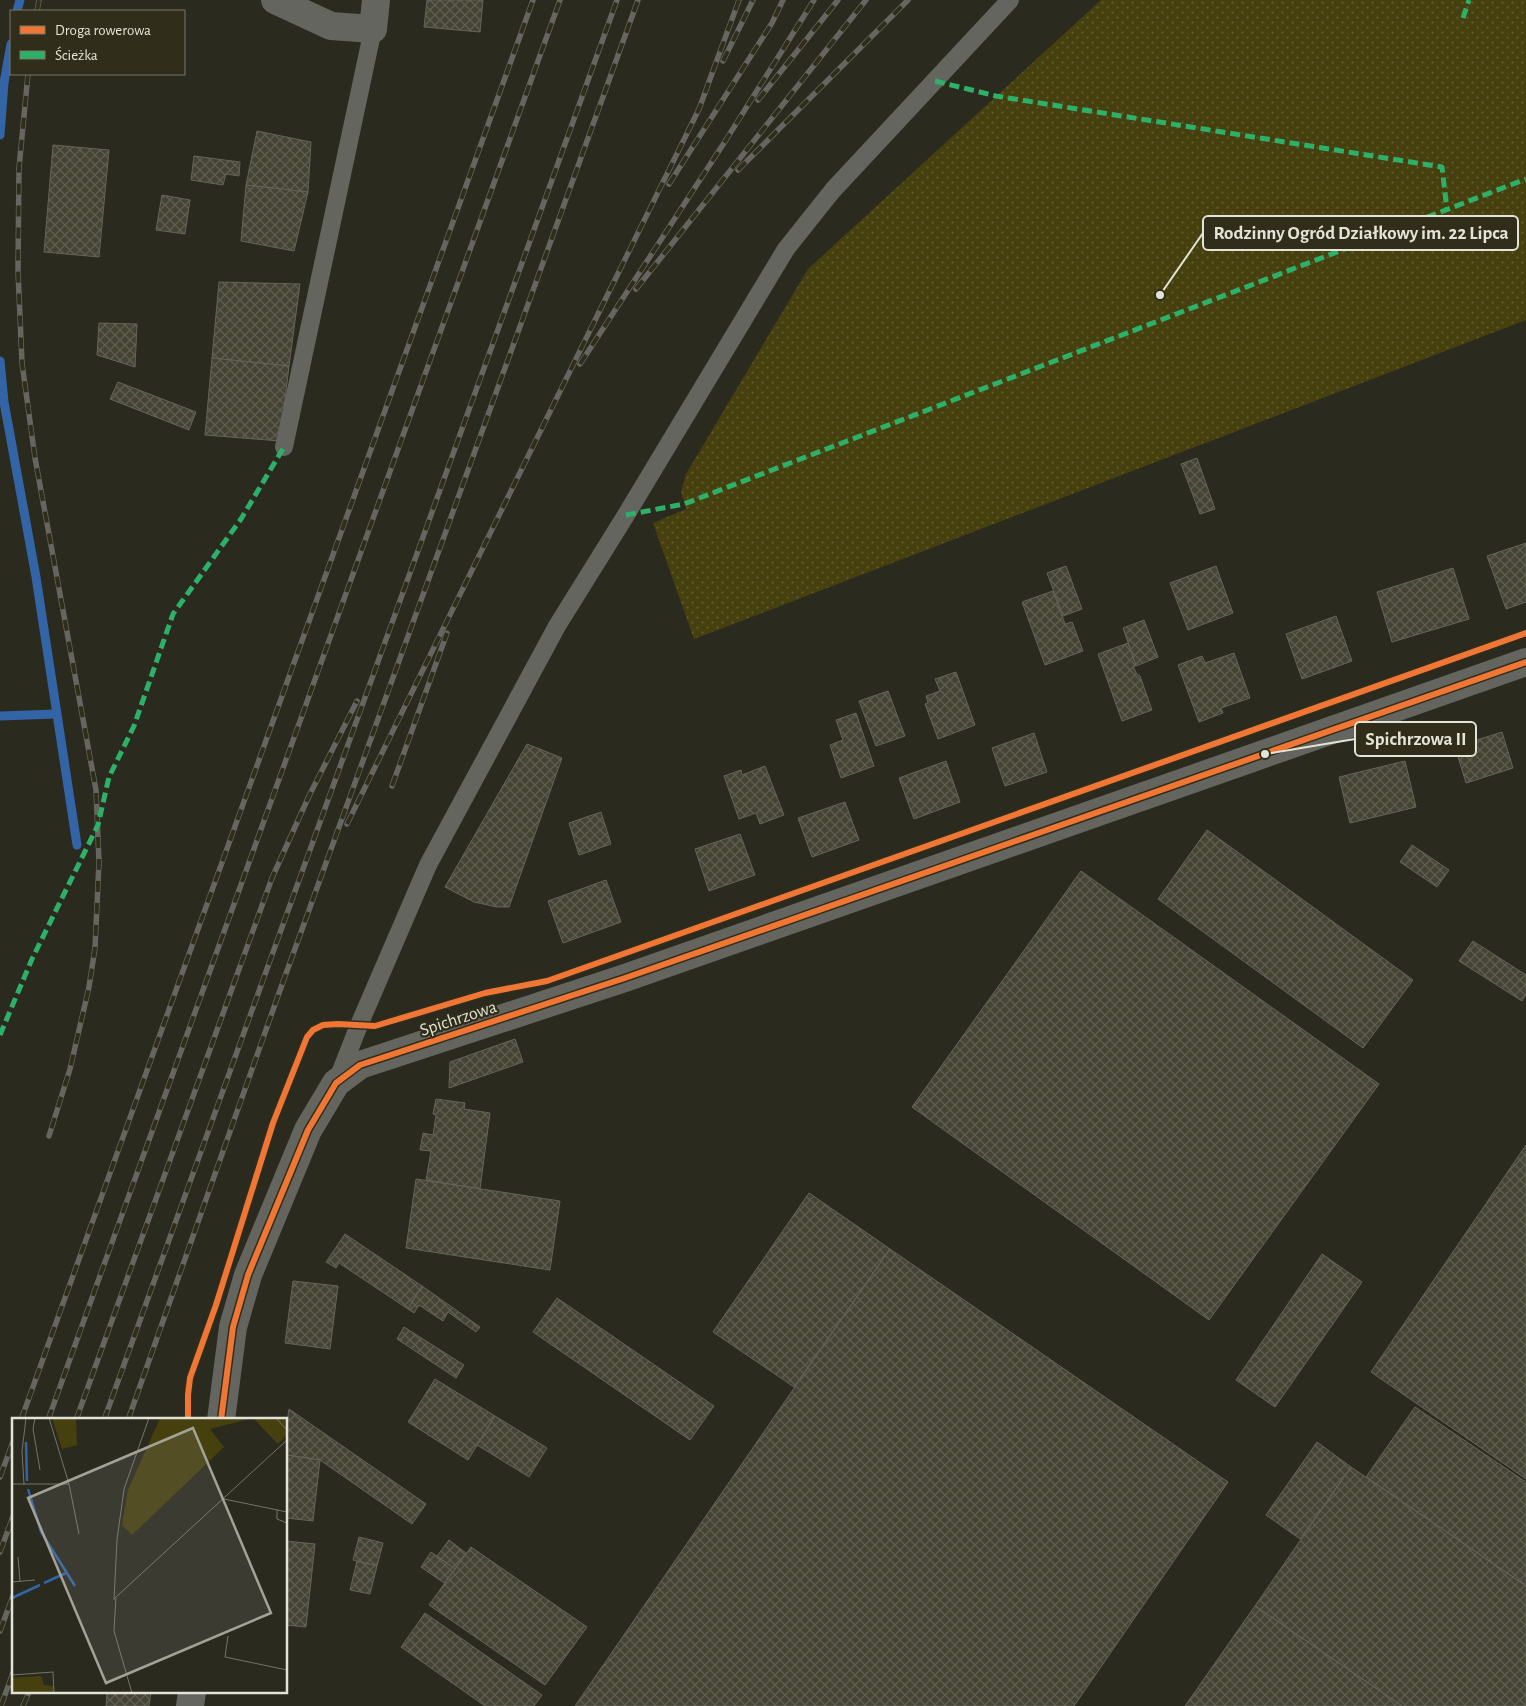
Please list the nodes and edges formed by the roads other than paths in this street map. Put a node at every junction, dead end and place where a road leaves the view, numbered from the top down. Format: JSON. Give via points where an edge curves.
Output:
{"nodes":[{"id":1,"x":275,"y":0,"type":"edge"},
{"id":2,"x":376,"y":0,"type":"edge"},
{"id":3,"x":1010,"y":0,"type":"edge"},
{"id":4,"x":364,"y":28,"type":"junction"},
{"id":5,"x":284,"y":447,"type":"dead end"},
{"id":6,"x":1526,"y":662,"type":"edge"},
{"id":7,"x":336,"y":1083,"type":"junction"},
{"id":8,"x":221,"y":1418,"type":"edge"}],
"edges":[{"from":1,"to":4,"type":"street","via":[[331,26]]},
{"from":2,"to":4,"type":"street"},
{"from":3,"to":7,"type":"lane","via":[[833,190],[786,249],[557,626],[424,874]]},
{"from":4,"to":5,"type":"lane"},
{"from":6,"to":7,"type":"street","name":"Spichrzowa","via":[[625,978],[360,1065]]},
{"from":7,"to":8,"type":"street","name":"Spichrzowa","via":[[308,1130],[248,1275],[234,1327]]}]}
